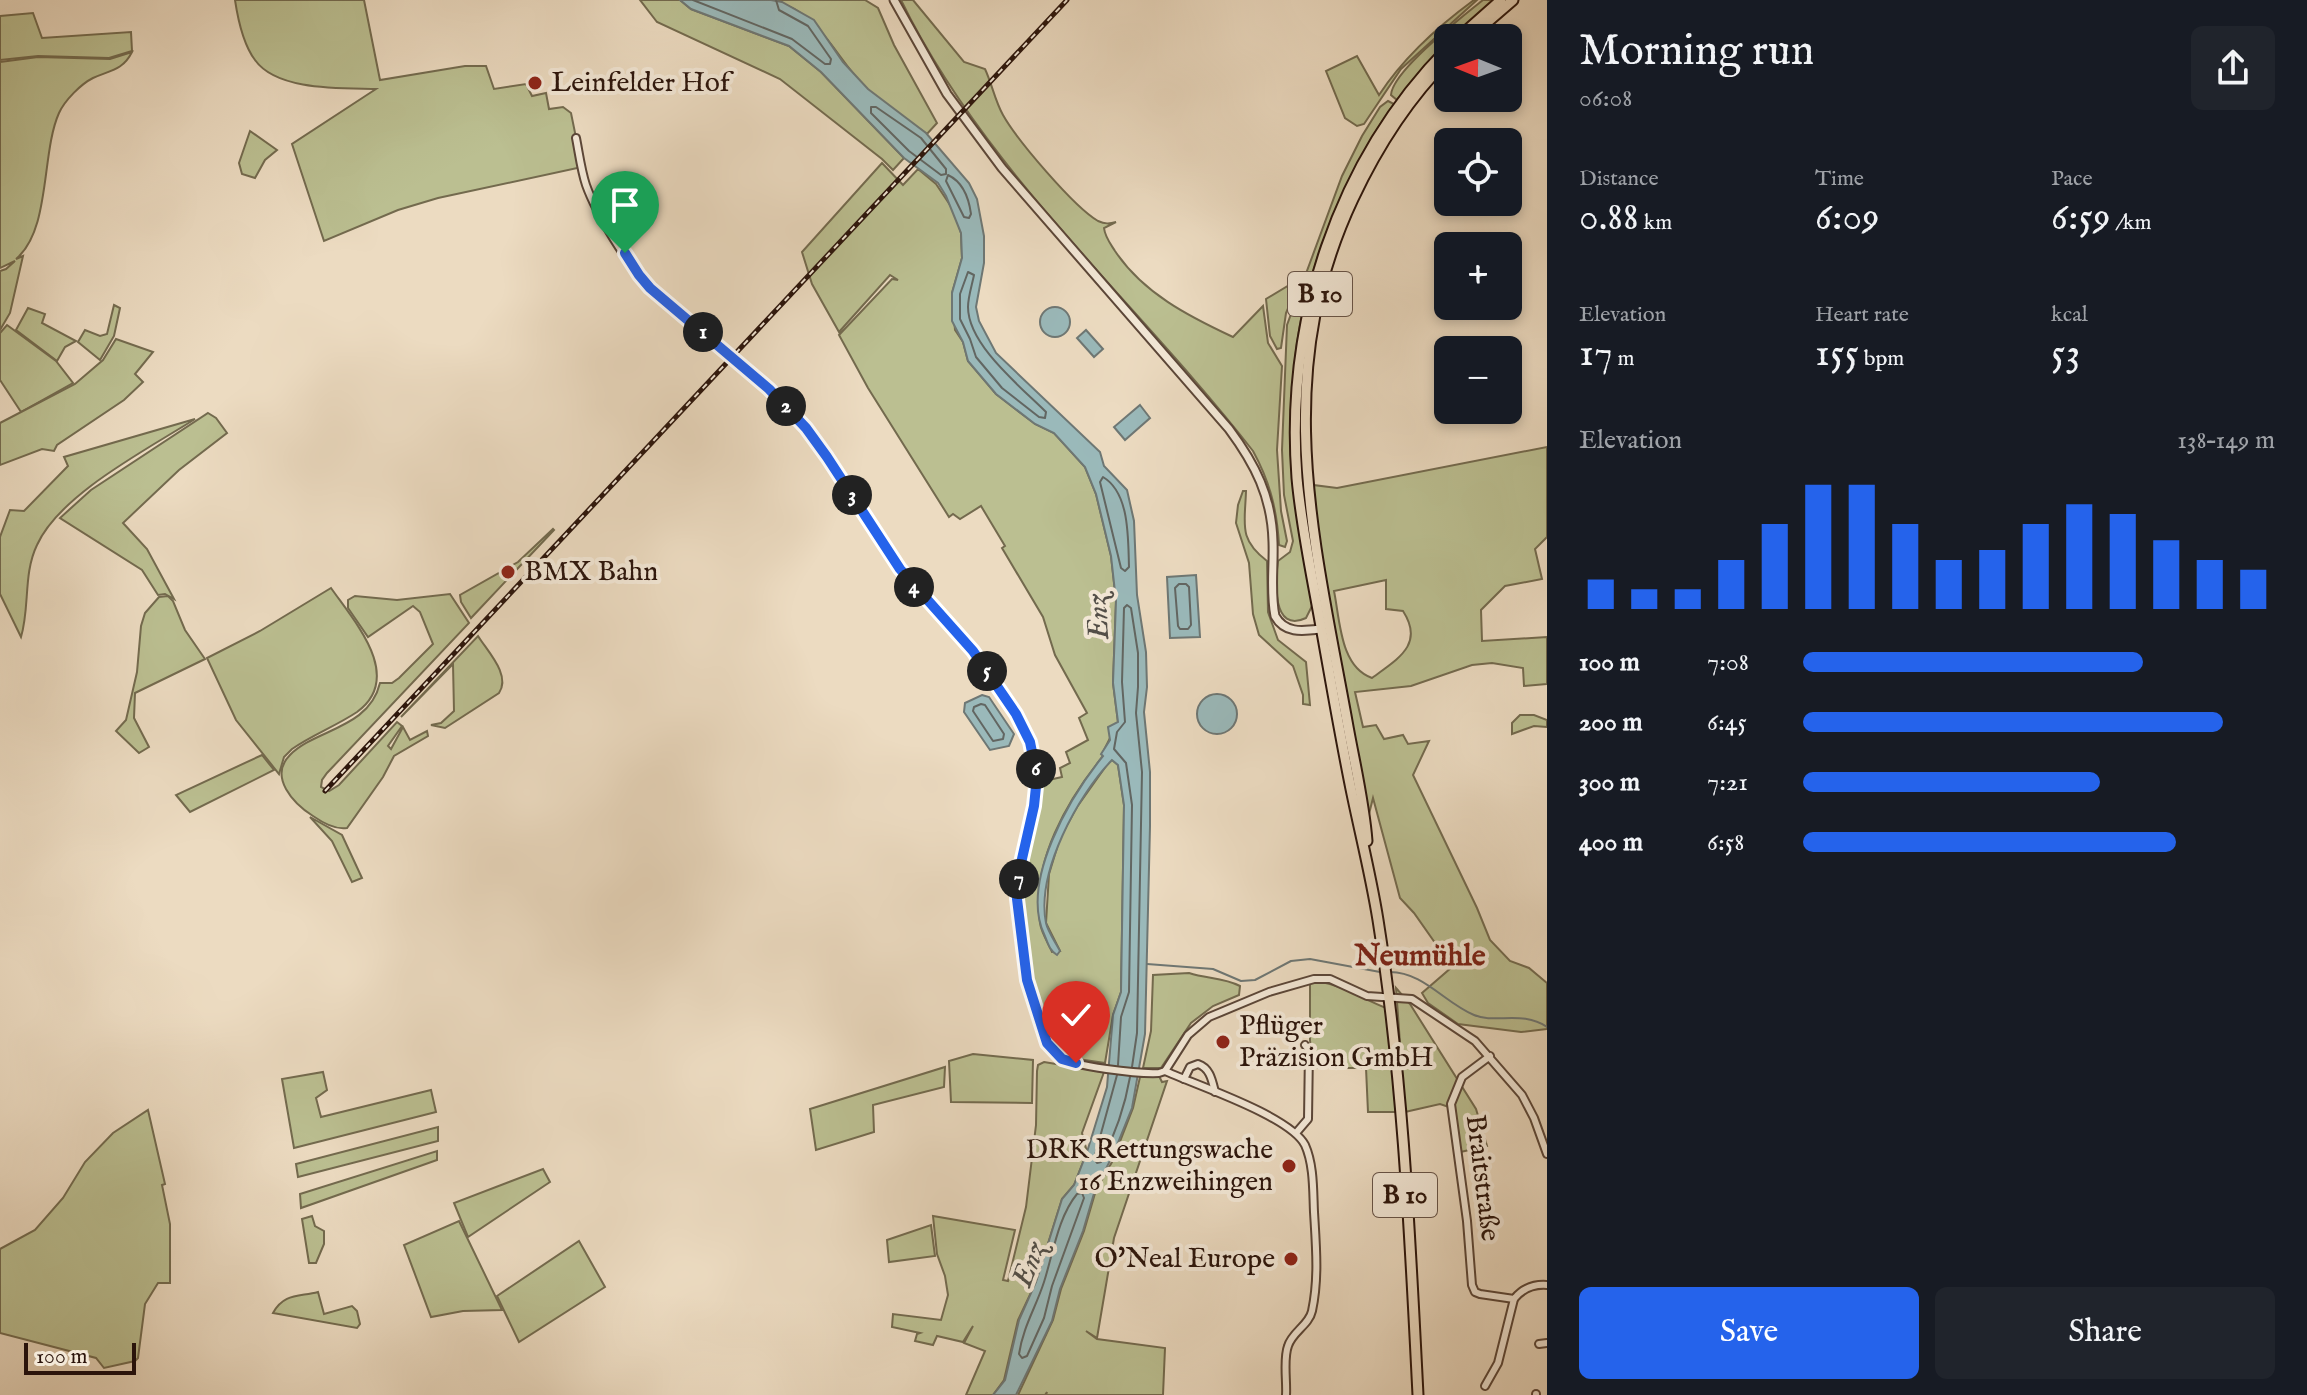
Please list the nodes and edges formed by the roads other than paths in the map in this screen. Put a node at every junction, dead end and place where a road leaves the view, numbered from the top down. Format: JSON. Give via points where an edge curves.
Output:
{"nodes":[{"id":1,"x":894,"y":0,"type":"edge"},
{"id":2,"x":1501,"y":0,"type":"edge"},
{"id":3,"x":1513,"y":0,"type":"edge"},
{"id":4,"x":1474,"y":24,"type":"edge"},
{"id":5,"x":1485,"y":24,"type":"edge"},
{"id":6,"x":1434,"y":64,"type":"edge"},
{"id":7,"x":1434,"y":76,"type":"edge"},
{"id":8,"x":576,"y":138,"type":"dead end"},
{"id":9,"x":1328,"y":633,"type":"junction"},
{"id":10,"x":1369,"y":865,"type":"junction"},
{"id":11,"x":1389,"y":997,"type":"junction"},
{"id":12,"x":1305,"y":1045,"type":"dead end"},
{"id":13,"x":1490,"y":1056,"type":"junction"},
{"id":14,"x":1165,"y":1071,"type":"junction"},
{"id":15,"x":1184,"y":1079,"type":"junction"},
{"id":16,"x":1215,"y":1092,"type":"junction"},
{"id":17,"x":1296,"y":1133,"type":"junction"},
{"id":18,"x":1547,"y":1154,"type":"edge"},
{"id":19,"x":1547,"y":1285,"type":"edge"},
{"id":20,"x":1514,"y":1299,"type":"junction"},
{"id":21,"x":1485,"y":1386,"type":"dead end"},
{"id":22,"x":1286,"y":1395,"type":"edge"},
{"id":23,"x":1418,"y":1395,"type":"edge"}],
"edges":[{"from":1,"to":9,"type":"street","via":[[947,94],[985,146],[1248,455],[1270,509],[1275,616],[1290,630]]},
{"from":2,"to":4,"type":"main road"},
{"from":3,"to":5,"type":"main road"},
{"from":6,"to":9,"type":"main road","number":"B 10","via":[[1367,156],[1337,216],[1310,299],[1297,385],[1296,449],[1304,530]]},
{"from":7,"to":9,"type":"main road","number":"B 10","via":[[1399,119],[1343,222],[1307,356],[1305,441]]},
{"from":8,"to":14,"type":"street","via":[[589,193],[639,275],[799,420],[900,569],[973,651],[1016,714],[1030,742],[1037,777],[1017,899],[1027,980],[1051,1049],[1062,1059],[1103,1068]]},
{"from":9,"to":10,"type":"main road","number":"B 10","via":[[1353,799]]},
{"from":9,"to":10,"type":"main road","number":"B 10"},
{"from":10,"to":11,"type":"main road","number":"B 10"},
{"from":11,"to":13,"type":"street","via":[[1412,999]]},
{"from":11,"to":14,"type":"street","via":[[1367,996],[1322,978],[1269,992],[1201,1022]]},
{"from":11,"to":23,"type":"main road","number":"B 10"},
{"from":12,"to":17,"type":"street","via":[[1308,1119]]},
{"from":13,"to":18,"type":"street","via":[[1528,1106]]},
{"from":13,"to":20,"type":"street","name":"Braitstraße","via":[[1462,1077],[1451,1104],[1472,1285],[1480,1294]]},
{"from":14,"to":15,"type":"street"},
{"from":15,"to":16,"type":"street"},
{"from":15,"to":16,"type":"street","via":[[1190,1067],[1203,1066]]},
{"from":16,"to":17,"type":"street"},
{"from":17,"to":22,"type":"street","via":[[1310,1164],[1316,1283],[1311,1315],[1287,1346]]},
{"from":19,"to":20,"type":"street","via":[[1532,1286]]},
{"from":20,"to":21,"type":"street","via":[[1498,1363]]}]}
